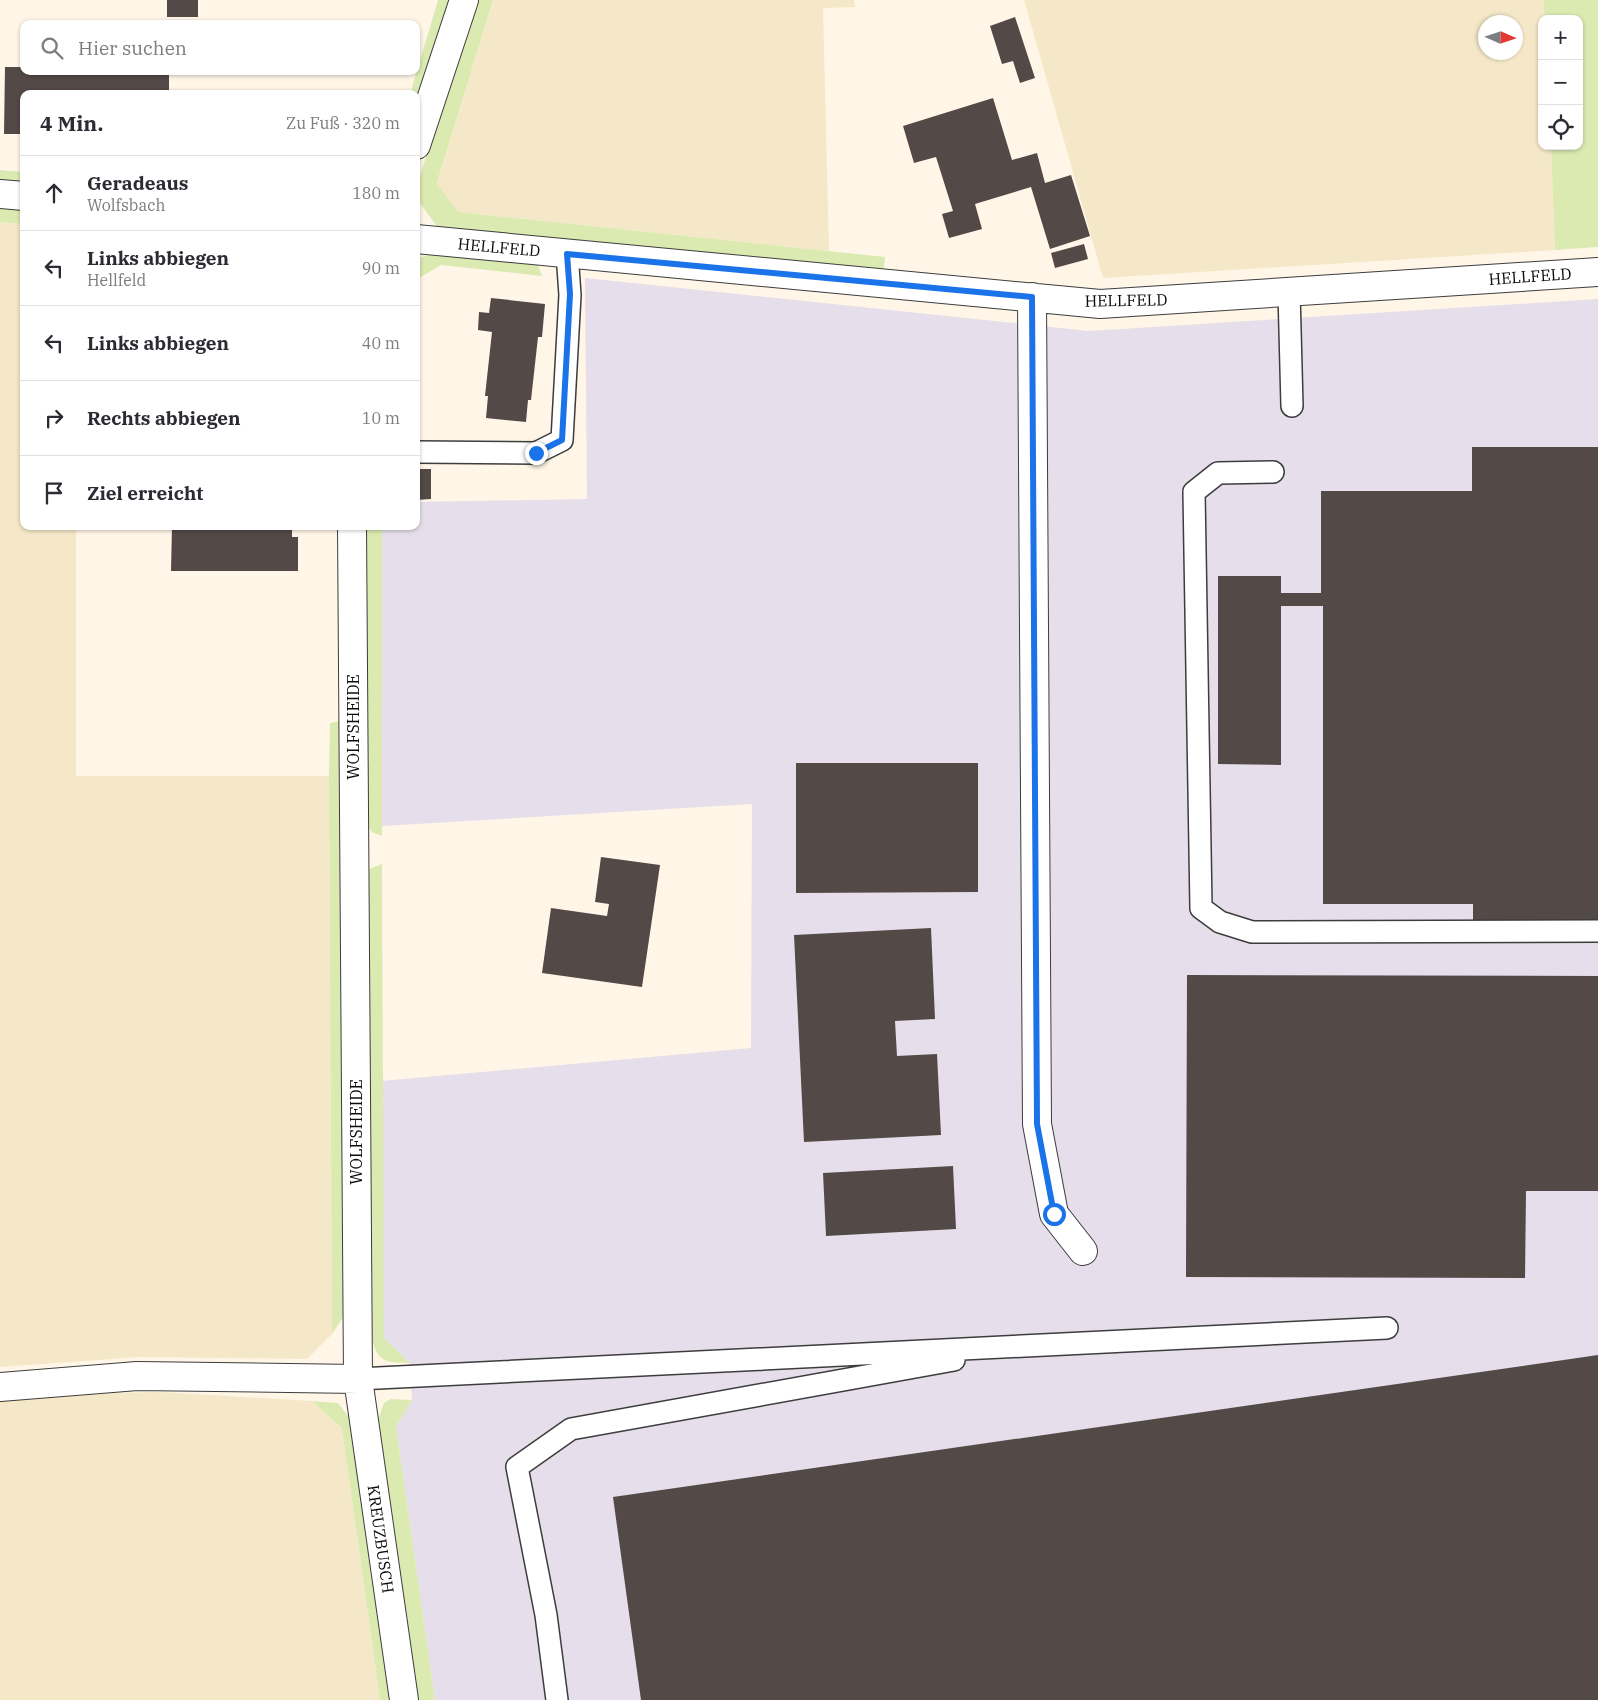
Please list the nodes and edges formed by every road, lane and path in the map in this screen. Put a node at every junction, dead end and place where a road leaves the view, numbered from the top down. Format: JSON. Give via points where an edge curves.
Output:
{"nodes":[{"id":1,"x":464,"y":0,"type":"edge"},
{"id":2,"x":420,"y":133,"type":"edge"},
{"id":3,"x":0,"y":194,"type":"edge"},
{"id":4,"x":20,"y":196,"type":"edge"},
{"id":5,"x":420,"y":239,"type":"edge"},
{"id":6,"x":567,"y":254,"type":"junction"},
{"id":7,"x":1598,"y":272,"type":"edge"},
{"id":8,"x":1289,"y":292,"type":"junction"},
{"id":9,"x":1032,"y":297,"type":"junction"},
{"id":10,"x":1292,"y":406,"type":"dead end"},
{"id":11,"x":420,"y":452,"type":"edge"},
{"id":12,"x":1273,"y":472,"type":"dead end"},
{"id":13,"x":352,"y":530,"type":"edge"},
{"id":14,"x":1598,"y":931,"type":"edge"},
{"id":15,"x":1083,"y":1251,"type":"dead end"},
{"id":16,"x":1387,"y":1328,"type":"dead end"},
{"id":17,"x":1043,"y":1345,"type":"junction"},
{"id":18,"x":358,"y":1379,"type":"junction"},
{"id":19,"x":0,"y":1387,"type":"edge"},
{"id":20,"x":404,"y":1700,"type":"edge"},
{"id":21,"x":557,"y":1700,"type":"edge"}],
"edges":[{"from":1,"to":2,"type":"street"},
{"from":3,"to":4,"type":"street"},
{"from":5,"to":6,"type":"street","name":"HELLFELD"},
{"from":6,"to":9,"type":"street","name":"HELLFELD"},
{"from":6,"to":11,"type":"lane","via":[[570,294],[562,440],[536,453]]},
{"from":7,"to":8,"type":"street","name":"HELLFELD"},
{"from":8,"to":9,"type":"street","name":"HELLFELD","via":[[1100,304]]},
{"from":8,"to":10,"type":"lane"},
{"from":9,"to":15,"type":"street","via":[[1037,1124],[1054,1214]]},
{"from":12,"to":14,"type":"lane","via":[[1218,473],[1194,492],[1201,908],[1220,922],[1252,932]]},
{"from":13,"to":18,"type":"street","name":"WOLFSHEIDE"},
{"from":16,"to":17,"type":"lane"},
{"from":17,"to":18,"type":"lane"},
{"from":17,"to":21,"type":"lane","via":[[571,1428],[517,1467],[546,1615]]},
{"from":18,"to":19,"type":"street","via":[[137,1376]]},
{"from":18,"to":20,"type":"street","name":"KREUZBUSCH"}]}
